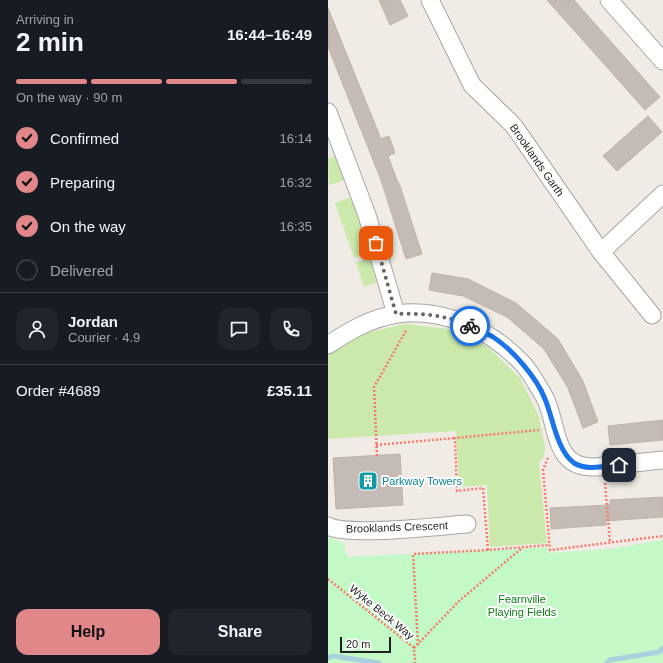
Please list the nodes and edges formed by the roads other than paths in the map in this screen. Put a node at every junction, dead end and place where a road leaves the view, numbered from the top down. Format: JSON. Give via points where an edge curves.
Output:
{"nodes":[{"id":1,"x":430,"y":0,"type":"edge"},
{"id":2,"x":609,"y":0,"type":"edge"},
{"id":3,"x":663,"y":61,"type":"edge"},
{"id":4,"x":328,"y":112,"type":"edge"},
{"id":5,"x":663,"y":194,"type":"edge"},
{"id":6,"x":601,"y":252,"type":"junction"},
{"id":7,"x":396,"y":314,"type":"junction"},
{"id":8,"x":652,"y":315,"type":"dead end"},
{"id":9,"x":328,"y":345,"type":"edge"},
{"id":10,"x":663,"y":460,"type":"edge"},
{"id":11,"x":467,"y":524,"type":"dead end"},
{"id":12,"x":328,"y":526,"type":"edge"}],
"edges":[{"from":1,"to":6,"type":"street","name":"Brooklands Garth","via":[[472,85],[514,126]]},
{"from":2,"to":3,"type":"street"},
{"from":4,"to":7,"type":"street","via":[[367,214]]},
{"from":5,"to":6,"type":"street"},
{"from":6,"to":8,"type":"street","name":"Brooklands Garth"},
{"from":7,"to":9,"type":"street","via":[[358,326]]},
{"from":7,"to":10,"type":"street","via":[[418,313],[457,320],[493,337],[523,364],[545,398],[567,457],[575,464],[600,467]]},
{"from":11,"to":12,"type":"street","name":"Brooklands Crescent","via":[[374,531],[334,530]]}]}
